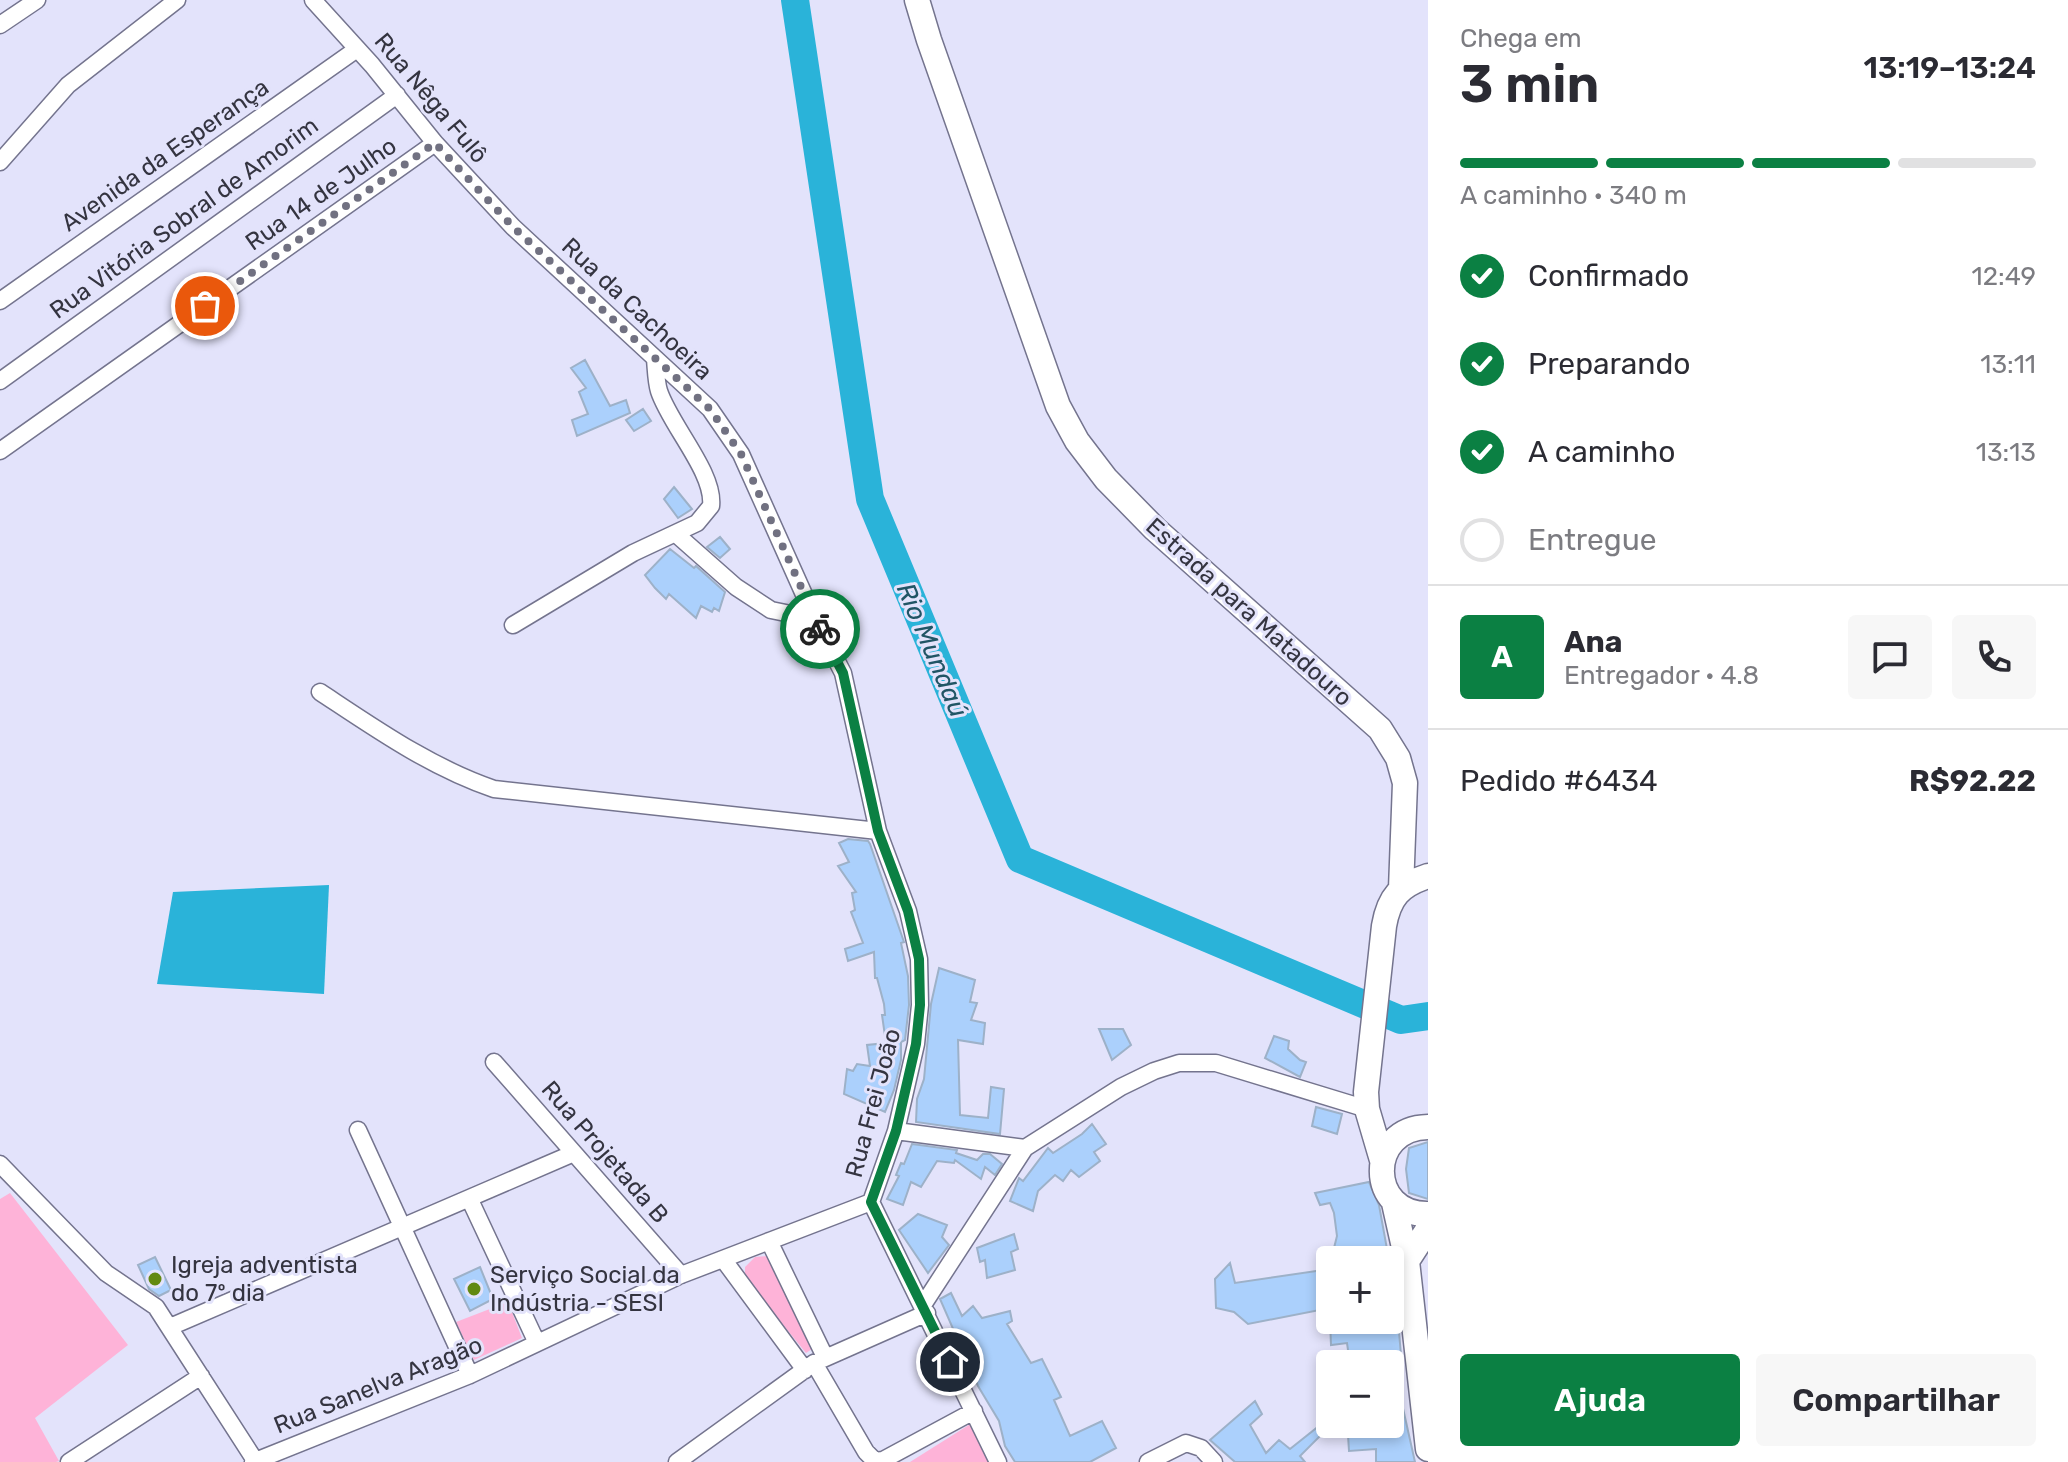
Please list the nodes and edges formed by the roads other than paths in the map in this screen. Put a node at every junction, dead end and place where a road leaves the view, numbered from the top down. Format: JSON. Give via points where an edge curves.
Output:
{"nodes":[{"id":1,"x":37,"y":0,"type":"edge"},
{"id":2,"x":177,"y":0,"type":"edge"},
{"id":3,"x":313,"y":0,"type":"edge"},
{"id":4,"x":917,"y":0,"type":"edge"},
{"id":5,"x":1,"y":27,"type":"edge"},
{"id":6,"x":357,"y":49,"type":"junction"},
{"id":7,"x":397,"y":95,"type":"junction"},
{"id":8,"x":435,"y":143,"type":"junction"},
{"id":9,"x":0,"y":162,"type":"edge"},
{"id":10,"x":513,"y":227,"type":"joint"},
{"id":11,"x":0,"y":301,"type":"edge"},
{"id":12,"x":655,"y":359,"type":"junction"},
{"id":13,"x":0,"y":381,"type":"edge"},
{"id":14,"x":0,"y":451,"type":"edge"},
{"id":15,"x":676,"y":534,"type":"junction"},
{"id":16,"x":815,"y":619,"type":"junction"},
{"id":17,"x":513,"y":625,"type":"dead end"},
{"id":18,"x":320,"y":692,"type":"dead end"},
{"id":19,"x":878,"y":831,"type":"junction"},
{"id":20,"x":1428,"y":876,"type":"edge"},
{"id":21,"x":1401,"y":889,"type":"junction"},
{"id":22,"x":494,"y":1062,"type":"dead end"},
{"id":23,"x":1366,"y":1100,"type":"junction"},
{"id":24,"x":1420,"y":1128,"type":"edge"},
{"id":25,"x":358,"y":1130,"type":"dead end"},
{"id":26,"x":896,"y":1131,"type":"junction"},
{"id":27,"x":1025,"y":1148,"type":"junction"},
{"id":28,"x":574,"y":1153,"type":"junction"},
{"id":29,"x":1382,"y":1160,"type":"junction"},
{"id":30,"x":1,"y":1165,"type":"edge"},
{"id":31,"x":470,"y":1200,"type":"junction"},
{"id":32,"x":871,"y":1202,"type":"junction"},
{"id":33,"x":1394,"y":1203,"type":"junction"},
{"id":34,"x":1428,"y":1214,"type":"edge"},
{"id":35,"x":403,"y":1228,"type":"junction"},
{"id":36,"x":1428,"y":1229,"type":"edge"},
{"id":37,"x":769,"y":1241,"type":"junction"},
{"id":38,"x":723,"y":1259,"type":"junction"},
{"id":39,"x":1407,"y":1261,"type":"junction"},
{"id":40,"x":681,"y":1275,"type":"junction"},
{"id":41,"x":925,"y":1309,"type":"junction"},
{"id":42,"x":170,"y":1327,"type":"junction"},
{"id":43,"x":537,"y":1343,"type":"junction"},
{"id":44,"x":815,"y":1364,"type":"junction"},
{"id":45,"x":470,"y":1375,"type":"junction"},
{"id":46,"x":201,"y":1376,"type":"junction"},
{"id":47,"x":974,"y":1411,"type":"junction"},
{"id":48,"x":1428,"y":1449,"type":"edge"},
{"id":49,"x":69,"y":1462,"type":"edge"},
{"id":50,"x":255,"y":1462,"type":"edge"},
{"id":51,"x":677,"y":1462,"type":"edge"},
{"id":52,"x":998,"y":1462,"type":"edge"},
{"id":53,"x":1148,"y":1462,"type":"edge"},
{"id":54,"x":1214,"y":1462,"type":"edge"}],
"edges":[{"from":1,"to":5,"type":"street"},
{"from":2,"to":9,"type":"street","via":[[68,85]]},
{"from":3,"to":6,"type":"street","name":"Rua Nêga Fulô"},
{"from":4,"to":21,"type":"street","name":"Estrada para Matadouro","via":[[1070,430],[1106,479],[1155,529],[1380,729],[1398,758],[1405,783]]},
{"from":6,"to":7,"type":"street","name":"Rua Nêga Fulô"},
{"from":6,"to":11,"type":"street","name":"Avenida da Esperança"},
{"from":7,"to":8,"type":"street","name":"Rua Nêga Fulô"},
{"from":7,"to":13,"type":"street","name":"Rua Vitória Sobral de Amorim"},
{"from":8,"to":10,"type":"street","name":"Rua Nêga Fulô"},
{"from":8,"to":14,"type":"street","name":"Rua 14 de Julho"},
{"from":10,"to":12,"type":"street","name":"Rua da Cachoeira"},
{"from":12,"to":15,"type":"street","via":[[658,388],[712,498],[697,523]]},
{"from":12,"to":16,"type":"street","name":"Rua da Cachoeira","via":[[710,409],[741,454]]},
{"from":15,"to":16,"type":"street","via":[[771,610]]},
{"from":15,"to":17,"type":"street","via":[[633,553]]},
{"from":16,"to":19,"type":"street","name":"Rua da Cachoeira","via":[[843,673]]},
{"from":18,"to":19,"type":"street","via":[[398,744],[456,776],[494,789]]},
{"from":19,"to":26,"type":"street","name":"Rua Frei João","via":[[908,911],[919,959],[916,1044]]},
{"from":20,"to":21,"type":"street"},
{"from":21,"to":23,"type":"street","via":[[1388,905],[1384,926]]},
{"from":22,"to":28,"type":"street","name":"Rua Projetada B"},
{"from":23,"to":24,"type":"street"},
{"from":23,"to":27,"type":"street","via":[[1216,1063],[1179,1063],[1121,1087]]},
{"from":23,"to":29,"type":"street"},
{"from":24,"to":29,"type":"street","via":[[1393,1140]]},
{"from":25,"to":35,"type":"street"},
{"from":26,"to":27,"type":"street"},
{"from":26,"to":32,"type":"street","name":"Rua Frei João"},
{"from":27,"to":41,"type":"street"},
{"from":28,"to":31,"type":"street"},
{"from":28,"to":40,"type":"street","name":"Rua Projetada B"},
{"from":29,"to":33,"type":"street","via":[[1382,1183]]},
{"from":30,"to":42,"type":"street","via":[[106,1273],[156,1307]]},
{"from":31,"to":35,"type":"street"},
{"from":31,"to":43,"type":"street"},
{"from":32,"to":37,"type":"street","name":"Rua Sanelva Aragão"},
{"from":32,"to":41,"type":"street"},
{"from":33,"to":34,"type":"street","via":[[1414,1214]]},
{"from":33,"to":39,"type":"street"},
{"from":35,"to":42,"type":"street"},
{"from":35,"to":45,"type":"street"},
{"from":36,"to":39,"type":"street"},
{"from":37,"to":38,"type":"street","name":"Rua Sanelva Aragão"},
{"from":37,"to":44,"type":"street"},
{"from":38,"to":40,"type":"street","name":"Rua Sanelva Aragão"},
{"from":38,"to":44,"type":"street"},
{"from":39,"to":48,"type":"street"},
{"from":40,"to":43,"type":"street","name":"Rua Sanelva Aragão"},
{"from":41,"to":44,"type":"street"},
{"from":41,"to":47,"type":"street"},
{"from":42,"to":46,"type":"street"},
{"from":43,"to":45,"type":"street","name":"Rua Sanelva Aragão"},
{"from":44,"to":47,"type":"street","via":[[875,1461]]},
{"from":44,"to":51,"type":"street"},
{"from":45,"to":50,"type":"street","name":"Rua Sanelva Aragão"},
{"from":46,"to":49,"type":"street"},
{"from":46,"to":50,"type":"street"},
{"from":47,"to":52,"type":"street"},
{"from":53,"to":54,"type":"street","via":[[1186,1443],[1201,1448]]}]}
